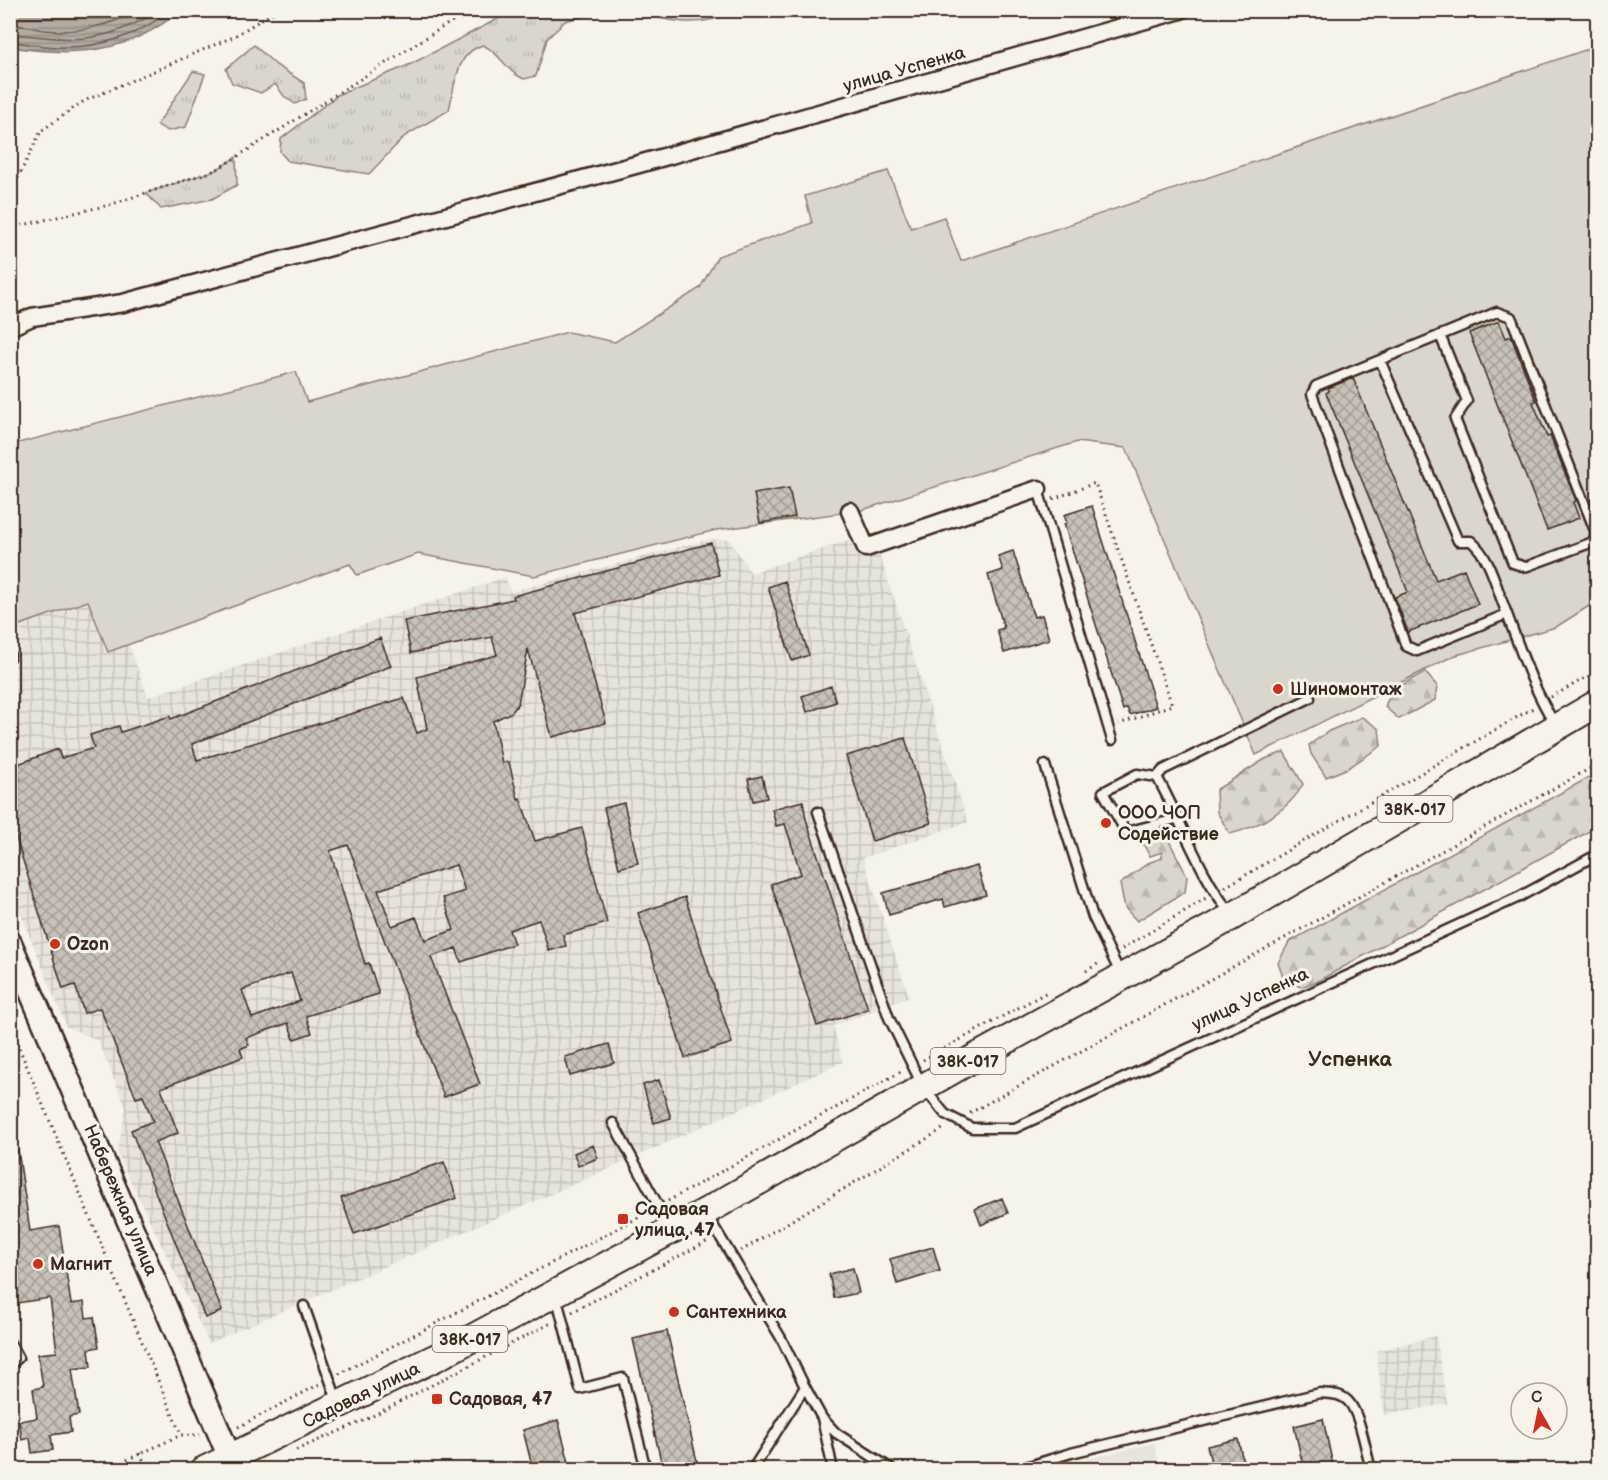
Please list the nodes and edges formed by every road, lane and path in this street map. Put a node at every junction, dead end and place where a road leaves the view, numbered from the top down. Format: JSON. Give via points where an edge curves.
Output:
{"nodes":[{"id":1,"x":277,"y":10,"type":"edge"},
{"id":2,"x":470,"y":10,"type":"edge"},
{"id":3,"x":1181,"y":10,"type":"edge"},
{"id":4,"x":10,"y":194,"type":"edge"},
{"id":5,"x":10,"y":228,"type":"edge"},
{"id":6,"x":10,"y":327,"type":"edge"},
{"id":7,"x":1440,"y":335,"type":"junction"},
{"id":8,"x":1380,"y":360,"type":"junction"},
{"id":9,"x":1038,"y":489,"type":"joint"},
{"id":10,"x":1056,"y":509,"type":"dead end"},
{"id":11,"x":850,"y":512,"type":"dead end"},
{"id":12,"x":1507,"y":614,"type":"junction"},
{"id":13,"x":1598,"y":671,"type":"edge"},
{"id":14,"x":1310,"y":698,"type":"dead end"},
{"id":15,"x":1541,"y":702,"type":"junction"},
{"id":16,"x":1598,"y":703,"type":"edge"},
{"id":17,"x":1115,"y":713,"type":"dead end"},
{"id":18,"x":1118,"y":725,"type":"junction"},
{"id":19,"x":1557,"y":727,"type":"junction"},
{"id":20,"x":1120,"y":730,"type":"dead end"},
{"id":21,"x":1112,"y":740,"type":"dead end"},
{"id":22,"x":1598,"y":764,"type":"edge"},
{"id":23,"x":1045,"y":765,"type":"dead end"},
{"id":24,"x":1157,"y":777,"type":"junction"},
{"id":25,"x":818,"y":812,"type":"dead end"},
{"id":26,"x":1180,"y":818,"type":"junction"},
{"id":27,"x":1598,"y":854,"type":"edge"},
{"id":28,"x":1215,"y":893,"type":"junction"},
{"id":29,"x":1233,"y":916,"type":"junction"},
{"id":30,"x":10,"y":943,"type":"edge"},
{"id":31,"x":1117,"y":967,"type":"junction"},
{"id":32,"x":1084,"y":972,"type":"dead end"},
{"id":33,"x":1052,"y":990,"type":"dead end"},
{"id":34,"x":10,"y":1026,"type":"edge"},
{"id":35,"x":918,"y":1076,"type":"junction"},
{"id":36,"x":957,"y":1120,"type":"junction"},
{"id":37,"x":613,"y":1123,"type":"dead end"},
{"id":38,"x":659,"y":1207,"type":"junction"},
{"id":39,"x":705,"y":1212,"type":"junction"},
{"id":40,"x":671,"y":1230,"type":"junction"},
{"id":41,"x":732,"y":1256,"type":"junction"},
{"id":42,"x":555,"y":1293,"type":"junction"},
{"id":43,"x":304,"y":1306,"type":"dead end"},
{"id":44,"x":10,"y":1343,"type":"edge"},
{"id":45,"x":10,"y":1365,"type":"edge"},
{"id":46,"x":329,"y":1379,"type":"junction"},
{"id":47,"x":805,"y":1387,"type":"junction"},
{"id":48,"x":339,"y":1407,"type":"junction"},
{"id":49,"x":822,"y":1418,"type":"junction"},
{"id":50,"x":181,"y":1435,"type":"junction"},
{"id":51,"x":225,"y":1447,"type":"junction"},
{"id":52,"x":140,"y":1453,"type":"junction"},
{"id":53,"x":105,"y":1470,"type":"edge"},
{"id":54,"x":148,"y":1470,"type":"edge"},
{"id":55,"x":204,"y":1470,"type":"edge"},
{"id":56,"x":646,"y":1470,"type":"edge"},
{"id":57,"x":752,"y":1470,"type":"edge"},
{"id":58,"x":833,"y":1470,"type":"edge"},
{"id":59,"x":893,"y":1470,"type":"edge"},
{"id":60,"x":1016,"y":1470,"type":"edge"},
{"id":61,"x":1371,"y":1470,"type":"edge"}],
"edges":[{"from":1,"to":4,"type":"path","via":[[233,37],[84,101],[41,131]]},
{"from":2,"to":5,"type":"path","via":[[216,170],[110,205]]},
{"from":3,"to":6,"type":"street","name":"улица Успенка","via":[[639,164],[123,303],[32,317]]},
{"from":7,"to":7,"type":"lane","via":[[1497,312],[1511,317],[1596,533],[1593,542],[1525,567],[1513,563],[1455,419],[1467,401]]},
{"from":7,"to":8,"type":"lane"},
{"from":8,"to":12,"type":"lane","via":[[1458,541],[1471,541],[1483,552]]},
{"from":8,"to":12,"type":"lane","via":[[1316,386],[1312,394],[1406,646],[1418,651]]},
{"from":9,"to":11,"type":"street","via":[[866,548]]},
{"from":9,"to":21,"type":"lane"},
{"from":10,"to":18,"type":"path","via":[[1052,498],[1095,483],[1172,705]]},
{"from":12,"to":15,"type":"lane"},
{"from":13,"to":15,"type":"path"},
{"from":14,"to":24,"type":"lane","via":[[1163,770]]},
{"from":15,"to":19,"type":"lane"},
{"from":15,"to":28,"type":"path"},
{"from":16,"to":19,"type":"main road","number":"38К-017"},
{"from":17,"to":18,"type":"path"},
{"from":18,"to":20,"type":"path"},
{"from":19,"to":29,"type":"main road","number":"38К-017"},
{"from":22,"to":36,"type":"path"},
{"from":23,"to":31,"type":"lane","via":[[1093,917]]},
{"from":24,"to":26,"type":"lane"},
{"from":24,"to":26,"type":"lane","via":[[1137,774],[1103,792],[1126,832]]},
{"from":25,"to":35,"type":"lane","name":"улица Успенка","via":[[889,1018]]},
{"from":26,"to":28,"type":"lane"},
{"from":27,"to":36,"type":"lane","name":"улица Успенка","via":[[1519,897],[1015,1128],[972,1128]]},
{"from":28,"to":29,"type":"lane"},
{"from":28,"to":31,"type":"path"},
{"from":29,"to":31,"type":"main road","number":"38К-017"},
{"from":30,"to":51,"type":"main road","name":"Набережная улица"},
{"from":31,"to":32,"type":"path"},
{"from":31,"to":35,"type":"main road","number":"38К-017"},
{"from":33,"to":35,"type":"path"},
{"from":34,"to":50,"type":"path"},
{"from":35,"to":36,"type":"lane","name":"улица Успенка","via":[[945,1114]]},
{"from":35,"to":38,"type":"path"},
{"from":35,"to":39,"type":"main road","number":"38К-017"},
{"from":36,"to":41,"type":"path"},
{"from":37,"to":38,"type":"lane"},
{"from":38,"to":40,"type":"lane"},
{"from":38,"to":46,"type":"path"},
{"from":39,"to":40,"type":"main road","name":"Садовая улица","number":"38К-017"},
{"from":39,"to":41,"type":"lane"},
{"from":40,"to":42,"type":"main road","name":"Садовая улица","number":"38К-017"},
{"from":41,"to":47,"type":"lane"},
{"from":42,"to":48,"type":"main road","name":"Садовая улица","number":"38К-017"},
{"from":42,"to":56,"type":"lane","via":[[580,1389],[623,1378]]},
{"from":43,"to":46,"type":"lane"},
{"from":44,"to":45,"type":"lane","via":[[18,1358]]},
{"from":46,"to":48,"type":"lane"},
{"from":46,"to":51,"type":"path"},
{"from":47,"to":49,"type":"lane"},
{"from":47,"to":57,"type":"lane"},
{"from":48,"to":51,"type":"main road","name":"Садовая улица","number":"38К-017"},
{"from":49,"to":58,"type":"lane"},
{"from":49,"to":59,"type":"lane","via":[[836,1433]]},
{"from":50,"to":51,"type":"path"},
{"from":50,"to":52,"type":"path"},
{"from":51,"to":55,"type":"main road","name":"Садовая улица","number":"38К-017"},
{"from":52,"to":53,"type":"path"},
{"from":52,"to":54,"type":"path"},
{"from":60,"to":61,"type":"lane","via":[[1320,1393],[1337,1394],[1349,1401]]}]}
